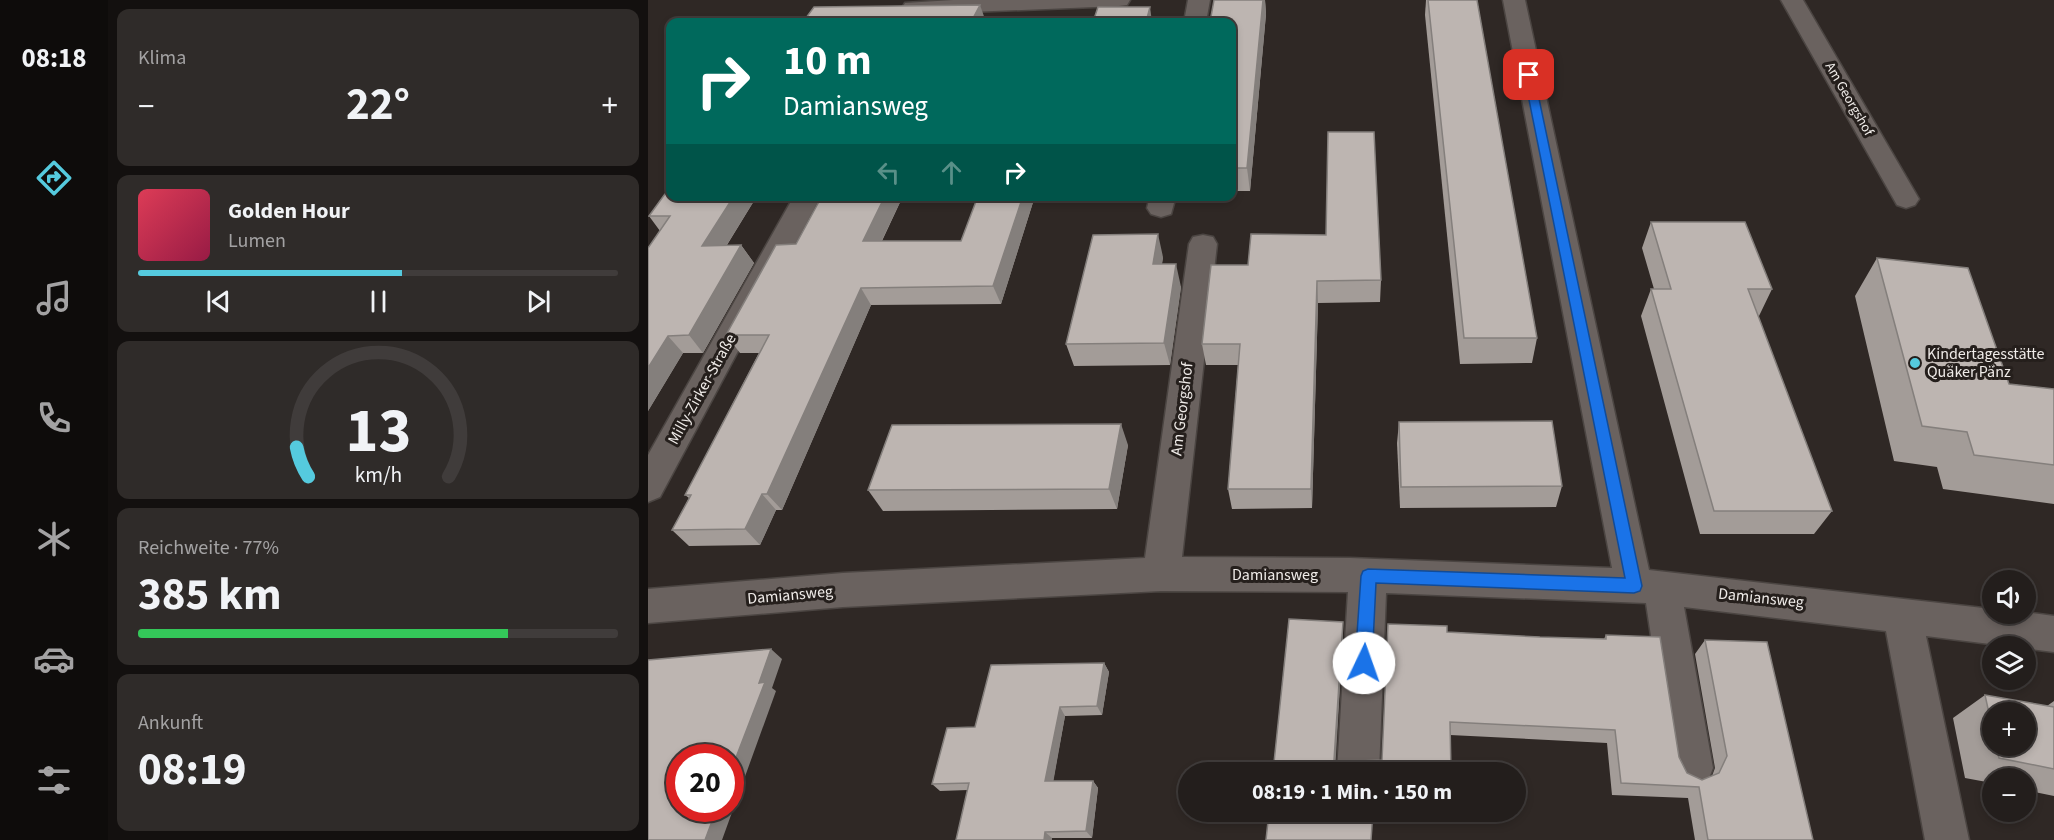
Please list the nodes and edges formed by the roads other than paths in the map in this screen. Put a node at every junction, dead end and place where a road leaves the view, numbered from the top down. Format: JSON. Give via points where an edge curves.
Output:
{"nodes":[{"id":1,"x":1119,"y":0,"type":"edge"},
{"id":2,"x":1199,"y":0,"type":"edge"},
{"id":3,"x":1514,"y":0,"type":"edge"},
{"id":4,"x":1792,"y":0,"type":"edge"},
{"id":5,"x":909,"y":15,"type":"edge"},
{"id":6,"x":1196,"y":18,"type":"edge"},
{"id":7,"x":1906,"y":199,"type":"dead end"},
{"id":8,"x":805,"y":201,"type":"edge"},
{"id":9,"x":1203,"y":244,"type":"dead end"},
{"id":10,"x":648,"y":487,"type":"edge"},
{"id":11,"x":1161,"y":574,"type":"junction"},
{"id":12,"x":1368,"y":576,"type":"junction"},
{"id":13,"x":1648,"y":587,"type":"junction"},
{"id":14,"x":648,"y":606,"type":"edge"},
{"id":15,"x":1902,"y":615,"type":"junction"},
{"id":16,"x":2054,"y":634,"type":"edge"},
{"id":17,"x":1359,"y":762,"type":"edge"},
{"id":18,"x":1692,"y":768,"type":"dead end"},
{"id":19,"x":1947,"y":840,"type":"edge"}],
"edges":[{"from":1,"to":5,"type":"street"},
{"from":2,"to":6,"type":"street"},
{"from":3,"to":13,"type":"street"},
{"from":4,"to":7,"type":"street","name":"Am Georgshof"},
{"from":8,"to":10,"type":"street","name":"Milly-Zirker-Straße"},
{"from":9,"to":11,"type":"street","name":"Am Georgshof"},
{"from":11,"to":12,"type":"street","name":"Damiansweg"},
{"from":11,"to":14,"type":"street","name":"Damiansweg","via":[[843,590]]},
{"from":12,"to":13,"type":"street","name":"Damiansweg"},
{"from":12,"to":17,"type":"street"},
{"from":13,"to":15,"type":"street","name":"Damiansweg"},
{"from":13,"to":18,"type":"street"},
{"from":15,"to":16,"type":"street","name":"Damiansweg"},
{"from":15,"to":19,"type":"street"}]}
